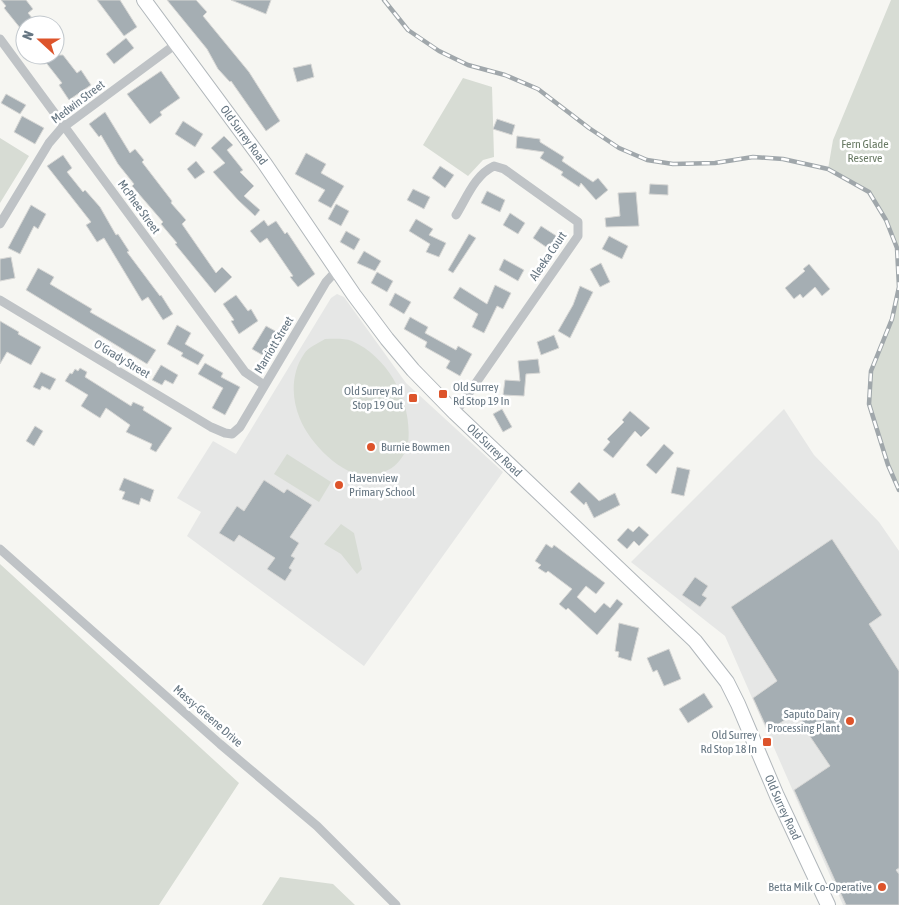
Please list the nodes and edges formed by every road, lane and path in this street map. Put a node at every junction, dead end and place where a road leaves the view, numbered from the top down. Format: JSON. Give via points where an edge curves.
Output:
{"nodes":[{"id":1,"x":144,"y":0,"type":"edge"},
{"id":2,"x":0,"y":39,"type":"edge"},
{"id":3,"x":176,"y":44,"type":"junction"},
{"id":4,"x":64,"y":126,"type":"junction"},
{"id":5,"x":456,"y":215,"type":"dead end"},
{"id":6,"x":0,"y":224,"type":"edge"},
{"id":7,"x":337,"y":270,"type":"junction"},
{"id":8,"x":0,"y":300,"type":"edge"},
{"id":9,"x":264,"y":385,"type":"junction"},
{"id":10,"x":455,"y":413,"type":"junction"},
{"id":11,"x":232,"y":434,"type":"joint"},
{"id":12,"x":0,"y":549,"type":"edge"},
{"id":13,"x":396,"y":905,"type":"edge"},
{"id":14,"x":828,"y":905,"type":"edge"}],
"edges":[{"from":1,"to":3,"type":"main road","name":"Old Surrey Road"},
{"from":2,"to":4,"type":"street","name":"McPhee Street"},
{"from":3,"to":4,"type":"street","name":"Medwin Street"},
{"from":3,"to":7,"type":"main road","name":"Old Surrey Road"},
{"from":4,"to":6,"type":"street","name":"Medwin Street","via":[[49,143]]},
{"from":4,"to":9,"type":"street","name":"McPhee Street","via":[[245,372]]},
{"from":5,"to":10,"type":"street","name":"Aleeka Court","via":[[476,182],[494,166],[504,168],[578,222],[578,236]]},
{"from":7,"to":9,"type":"street","name":"Marriott Street","via":[[326,282]]},
{"from":7,"to":10,"type":"main road","name":"Old Surrey Road","via":[[387,340]]},
{"from":8,"to":11,"type":"street","name":"O'Grady Street","via":[[211,427]]},
{"from":9,"to":11,"type":"street","name":"Marriott Street","via":[[240,427]]},
{"from":10,"to":14,"type":"main road","name":"Old Surrey Road","via":[[695,641],[715,666],[738,704]]},
{"from":12,"to":13,"type":"street","name":"Massy-Greene Drive","via":[[317,826]]}]}
